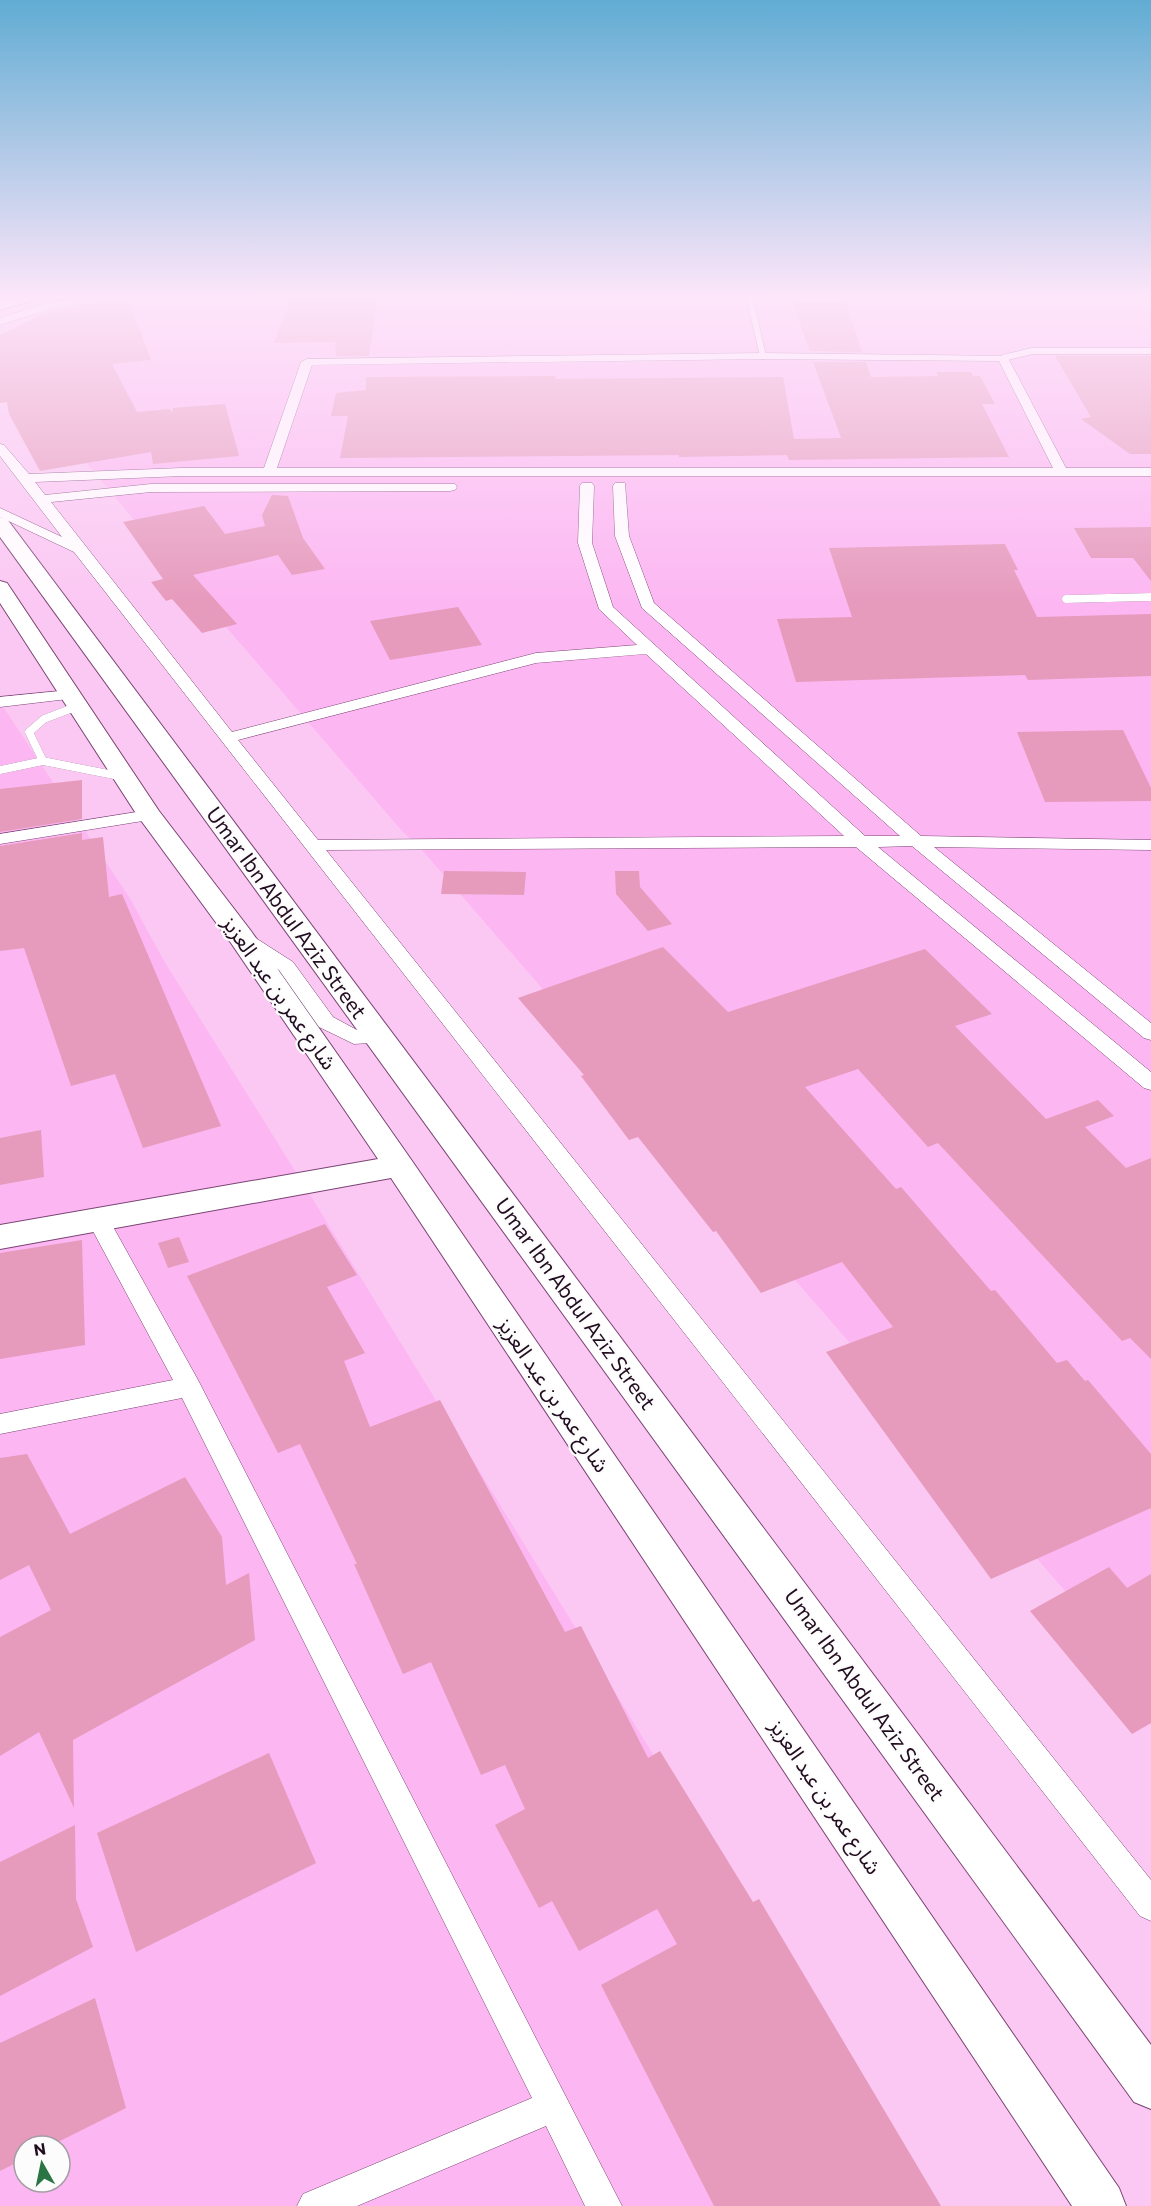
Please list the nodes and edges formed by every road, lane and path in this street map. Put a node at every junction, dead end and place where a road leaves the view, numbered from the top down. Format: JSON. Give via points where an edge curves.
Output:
{"nodes":[{"id":1,"x":295,"y":399,"type":"edge"},
{"id":2,"x":1024,"y":399,"type":"edge"},
{"id":3,"x":0,"y":448,"type":"edge"},
{"id":4,"x":1061,"y":471,"type":"junction"},
{"id":5,"x":269,"y":472,"type":"junction"},
{"id":6,"x":1151,"y":472,"type":"edge"},
{"id":7,"x":26,"y":478,"type":"junction"},
{"id":8,"x":774,"y":486,"type":"dead end"},
{"id":9,"x":1151,"y":486,"type":"edge"},
{"id":10,"x":469,"y":487,"type":"dead end"},
{"id":11,"x":43,"y":499,"type":"junction"},
{"id":12,"x":0,"y":512,"type":"edge"},
{"id":13,"x":0,"y":523,"type":"edge"},
{"id":14,"x":80,"y":551,"type":"junction"},
{"id":15,"x":0,"y":587,"type":"edge"},
{"id":16,"x":1151,"y":597,"type":"edge"},
{"id":17,"x":1066,"y":599,"type":"dead end"},
{"id":18,"x":649,"y":649,"type":"junction"},
{"id":19,"x":74,"y":700,"type":"junction"},
{"id":20,"x":0,"y":702,"type":"edge"},
{"id":21,"x":228,"y":738,"type":"junction"},
{"id":22,"x":43,"y":761,"type":"junction"},
{"id":23,"x":0,"y":770,"type":"edge"},
{"id":24,"x":124,"y":777,"type":"junction"},
{"id":25,"x":149,"y":815,"type":"junction"},
{"id":26,"x":0,"y":839,"type":"edge"},
{"id":27,"x":860,"y":841,"type":"junction"},
{"id":28,"x":916,"y":841,"type":"junction"},
{"id":29,"x":313,"y":845,"type":"junction"},
{"id":30,"x":1151,"y":845,"type":"edge"},
{"id":31,"x":241,"y":938,"type":"junction"},
{"id":32,"x":1151,"y":1034,"type":"edge"},
{"id":33,"x":378,"y":1037,"type":"junction"},
{"id":34,"x":1151,"y":1083,"type":"edge"},
{"id":35,"x":399,"y":1166,"type":"junction"},
{"id":36,"x":98,"y":1220,"type":"junction"},
{"id":37,"x":0,"y":1238,"type":"edge"},
{"id":38,"x":189,"y":1387,"type":"junction"},
{"id":39,"x":0,"y":1424,"type":"edge"},
{"id":40,"x":1151,"y":1905,"type":"edge"},
{"id":41,"x":1151,"y":2085,"type":"edge"},
{"id":42,"x":554,"y":2106,"type":"junction"},
{"id":43,"x":315,"y":2206,"type":"edge"},
{"id":44,"x":604,"y":2206,"type":"edge"},
{"id":45,"x":1101,"y":2206,"type":"edge"}],
"edges":[{"from":1,"to":5,"type":"street"},
{"from":2,"to":4,"type":"street"},
{"from":3,"to":7,"type":"street"},
{"from":4,"to":5,"type":"street"},
{"from":4,"to":6,"type":"street"},
{"from":5,"to":7,"type":"street"},
{"from":7,"to":11,"type":"street"},
{"from":8,"to":9,"type":"street"},
{"from":10,"to":11,"type":"street","via":[[151,488]]},
{"from":11,"to":14,"type":"street"},
{"from":12,"to":14,"type":"street"},
{"from":13,"to":33,"type":"main road","name":"Umar Ibn Abdul Aziz Street"},
{"from":14,"to":21,"type":"street"},
{"from":15,"to":19,"type":"main road","name":"شارع عمر بن عبد العزيز"},
{"from":16,"to":17,"type":"lane"},
{"from":18,"to":21,"type":"street","via":[[536,658]]},
{"from":18,"to":27,"type":"street"},
{"from":18,"to":28,"type":"street","via":[[606,609],[585,543],[604,486],[647,605]]},
{"from":19,"to":20,"type":"street"},
{"from":19,"to":22,"type":"lane","via":[[29,732]]},
{"from":19,"to":24,"type":"main road","name":"شارع عمر بن عبد العزيز"},
{"from":21,"to":29,"type":"street"},
{"from":22,"to":23,"type":"lane"},
{"from":22,"to":24,"type":"lane"},
{"from":24,"to":25,"type":"main road","name":"شارع عمر بن عبد العزيز"},
{"from":25,"to":26,"type":"street"},
{"from":25,"to":31,"type":"main road","name":"شارع عمر بن عبد العزيز"},
{"from":27,"to":28,"type":"street"},
{"from":27,"to":29,"type":"street"},
{"from":27,"to":34,"type":"street"},
{"from":28,"to":30,"type":"street"},
{"from":28,"to":32,"type":"street"},
{"from":29,"to":40,"type":"street"},
{"from":31,"to":33,"type":"street","via":[[286,966],[326,1022],[354,1037]]},
{"from":31,"to":35,"type":"main road","name":"شارع عمر بن عبد العزيز"},
{"from":33,"to":41,"type":"main road","name":"Umar Ibn Abdul Aziz Street"},
{"from":35,"to":36,"type":"main road"},
{"from":35,"to":45,"type":"main road","name":"شارع عمر بن عبد العزيز"},
{"from":36,"to":37,"type":"main road"},
{"from":36,"to":38,"type":"street"},
{"from":38,"to":39,"type":"street"},
{"from":38,"to":42,"type":"street"},
{"from":42,"to":43,"type":"street"},
{"from":42,"to":44,"type":"street"}]}
